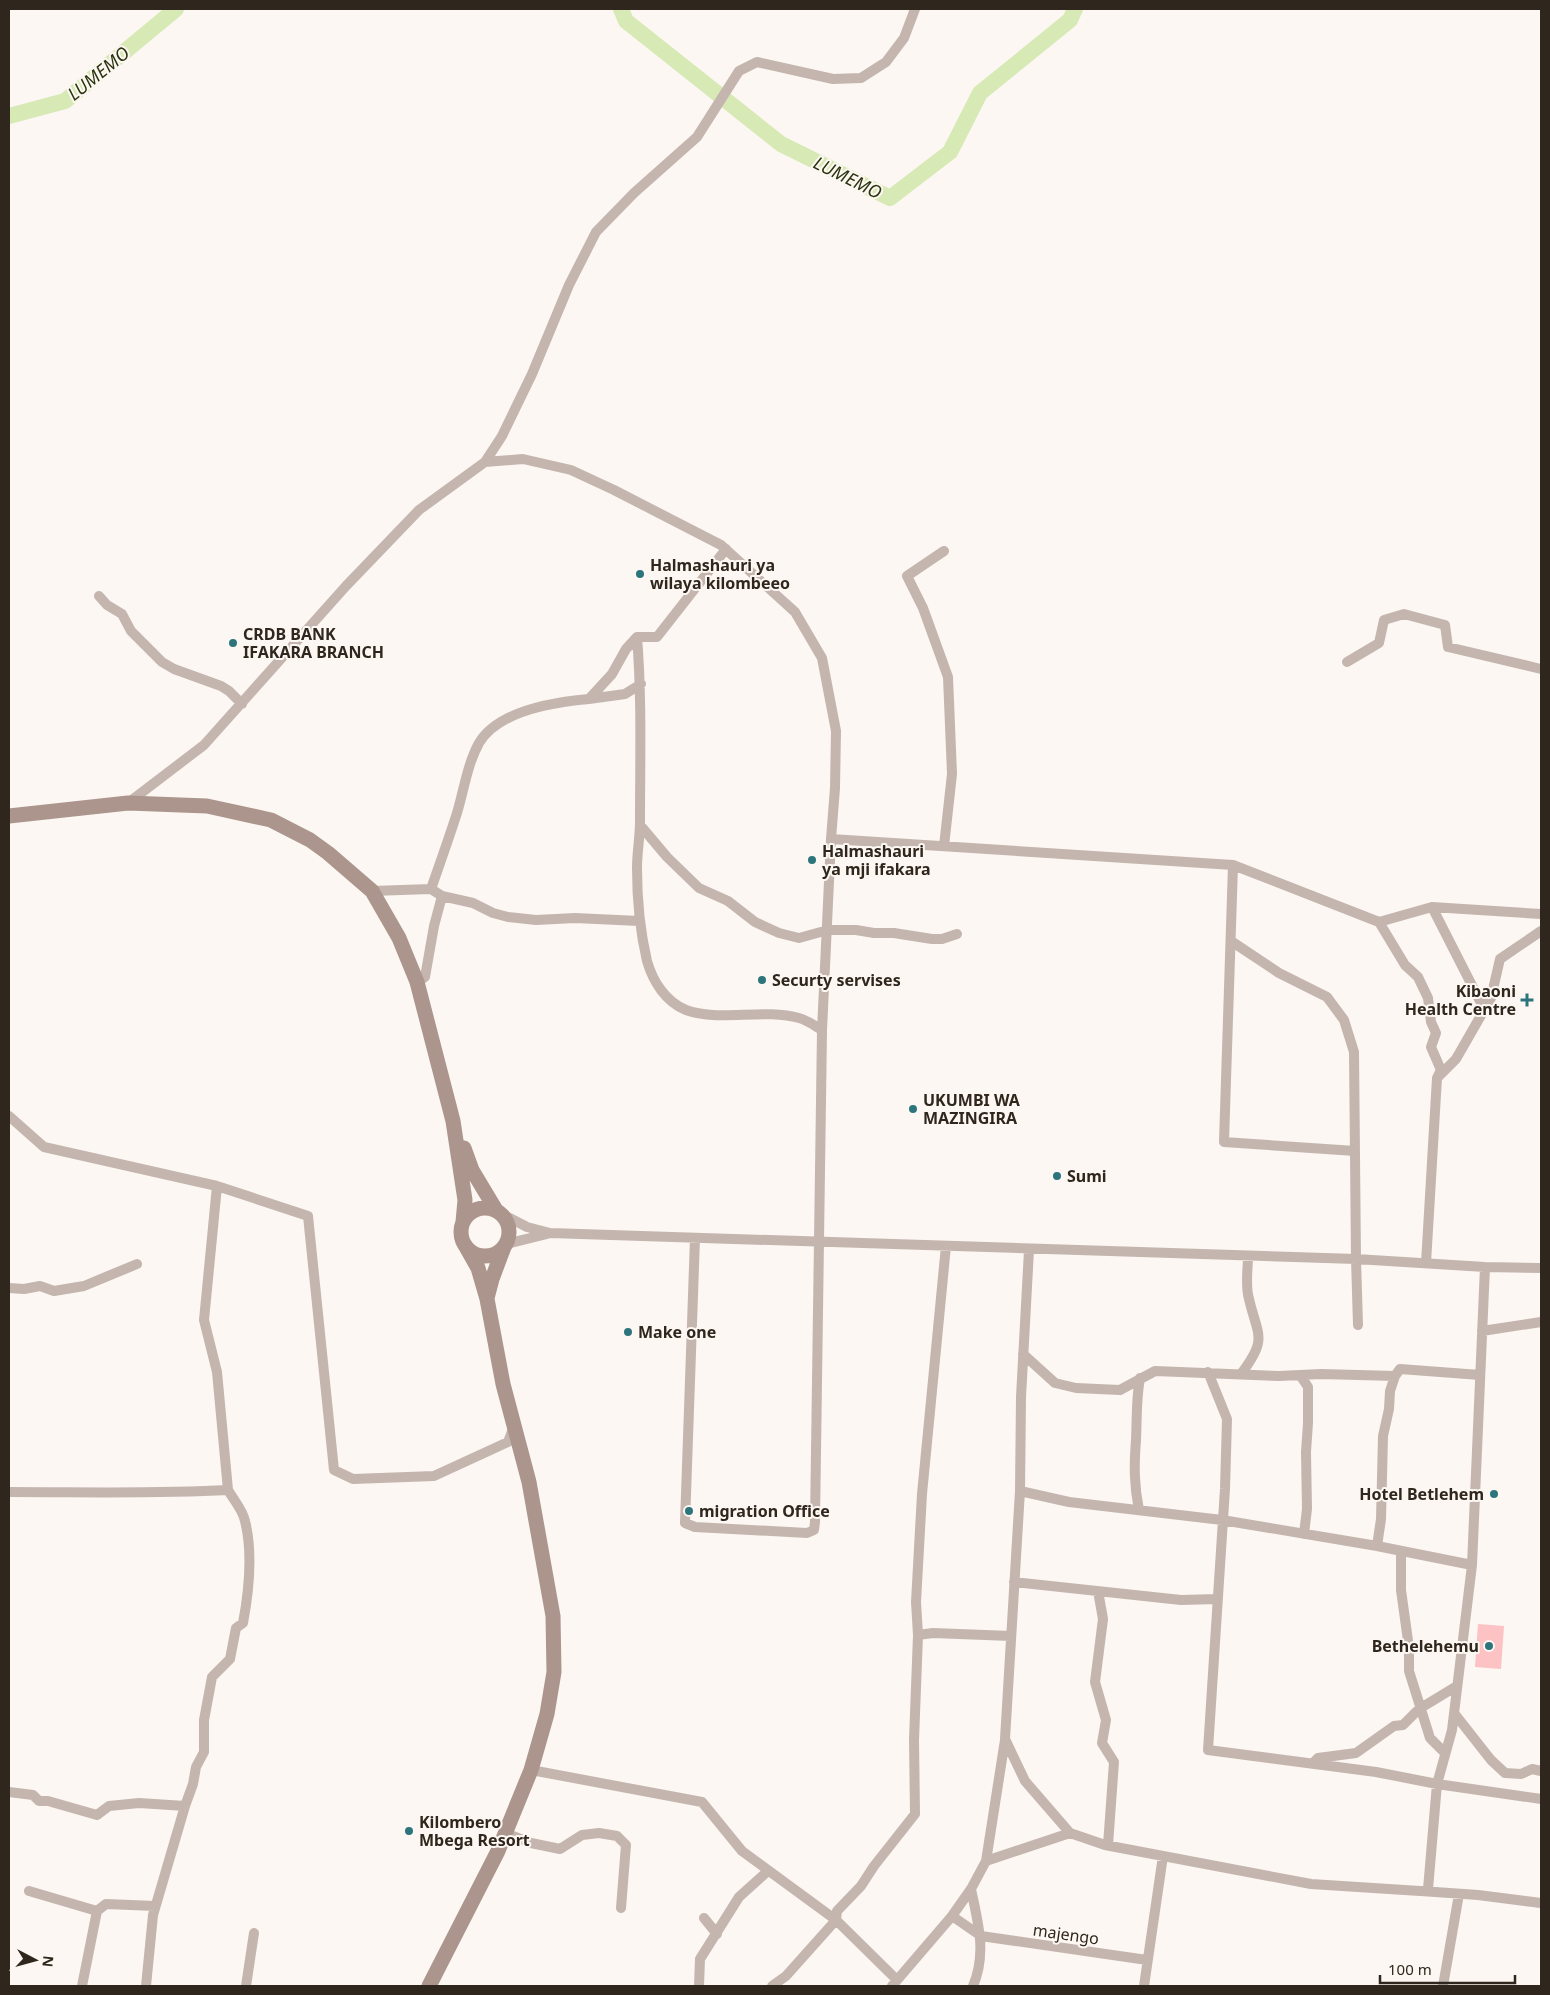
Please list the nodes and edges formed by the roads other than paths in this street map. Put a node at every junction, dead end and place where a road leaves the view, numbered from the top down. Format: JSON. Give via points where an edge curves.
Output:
{"nodes":[{"id":1,"x":915,"y":9,"type":"edge"},
{"id":2,"x":485,"y":462,"type":"junction"},
{"id":3,"x":726,"y":549,"type":"junction"},
{"id":4,"x":944,"y":551,"type":"dead end"},
{"id":5,"x":99,"y":596,"type":"dead end"},
{"id":6,"x":637,"y":637,"type":"junction"},
{"id":7,"x":1347,"y":662,"type":"dead end"},
{"id":8,"x":1541,"y":668,"type":"edge"},
{"id":9,"x":640,"y":684,"type":"junction"},
{"id":10,"x":589,"y":699,"type":"junction"},
{"id":11,"x":242,"y":704,"type":"junction"},
{"id":12,"x":128,"y":803,"type":"junction"},
{"id":13,"x":9,"y":816,"type":"edge"},
{"id":14,"x":640,"y":825,"type":"junction"},
{"id":15,"x":831,"y":839,"type":"junction"},
{"id":16,"x":944,"y":846,"type":"junction"},
{"id":17,"x":1233,"y":865,"type":"junction"},
{"id":18,"x":431,"y":889,"type":"junction"},
{"id":19,"x":372,"y":891,"type":"junction"},
{"id":20,"x":442,"y":896,"type":"junction"},
{"id":21,"x":1432,"y":907,"type":"junction"},
{"id":22,"x":1541,"y":914,"type":"edge"},
{"id":23,"x":639,"y":921,"type":"junction"},
{"id":24,"x":1379,"y":922,"type":"junction"},
{"id":25,"x":828,"y":930,"type":"junction"},
{"id":26,"x":1541,"y":931,"type":"edge"},
{"id":27,"x":957,"y":934,"type":"dead end"},
{"id":28,"x":1231,"y":941,"type":"junction"},
{"id":29,"x":417,"y":982,"type":"junction"},
{"id":30,"x":1484,"y":1009,"type":"junction"},
{"id":31,"x":822,"y":1030,"type":"junction"},
{"id":32,"x":1437,"y":1078,"type":"junction"},
{"id":33,"x":9,"y":1116,"type":"edge"},
{"id":34,"x":453,"y":1121,"type":"junction"},
{"id":35,"x":1355,"y":1151,"type":"junction"},
{"id":36,"x":217,"y":1186,"type":"junction"},
{"id":37,"x":498,"y":1212,"type":"junction"},
{"id":38,"x":463,"y":1222,"type":"junction"},
{"id":39,"x":550,"y":1233,"type":"junction"},
{"id":40,"x":695,"y":1238,"type":"junction"},
{"id":41,"x":820,"y":1241,"type":"junction"},
{"id":42,"x":465,"y":1245,"type":"junction"},
{"id":43,"x":505,"y":1245,"type":"junction"},
{"id":44,"x":946,"y":1246,"type":"junction"},
{"id":45,"x":1029,"y":1250,"type":"junction"},
{"id":46,"x":1248,"y":1256,"type":"junction"},
{"id":47,"x":1356,"y":1259,"type":"junction"},
{"id":48,"x":1426,"y":1263,"type":"junction"},
{"id":49,"x":137,"y":1264,"type":"dead end"},
{"id":50,"x":1485,"y":1267,"type":"junction"},
{"id":51,"x":1541,"y":1268,"type":"edge"},
{"id":52,"x":9,"y":1288,"type":"edge"},
{"id":53,"x":487,"y":1299,"type":"junction"},
{"id":54,"x":1541,"y":1322,"type":"edge"},
{"id":55,"x":1358,"y":1325,"type":"dead end"},
{"id":56,"x":1482,"y":1331,"type":"junction"},
{"id":57,"x":1024,"y":1354,"type":"junction"},
{"id":58,"x":1208,"y":1372,"type":"junction"},
{"id":59,"x":1242,"y":1374,"type":"junction"},
{"id":60,"x":1300,"y":1375,"type":"junction"},
{"id":61,"x":1480,"y":1375,"type":"junction"},
{"id":62,"x":1396,"y":1376,"type":"junction"},
{"id":63,"x":1140,"y":1378,"type":"junction"},
{"id":64,"x":1124,"y":1388,"type":"junction"},
{"id":65,"x":1137,"y":1396,"type":"junction"},
{"id":66,"x":514,"y":1423,"type":"junction"},
{"id":67,"x":228,"y":1490,"type":"junction"},
{"id":68,"x":1020,"y":1491,"type":"junction"},
{"id":69,"x":9,"y":1492,"type":"edge"},
{"id":70,"x":1139,"y":1510,"type":"junction"},
{"id":71,"x":1222,"y":1520,"type":"junction"},
{"id":72,"x":1304,"y":1534,"type":"junction"},
{"id":73,"x":1377,"y":1546,"type":"junction"},
{"id":74,"x":1402,"y":1551,"type":"junction"},
{"id":75,"x":1472,"y":1565,"type":"junction"},
{"id":76,"x":1014,"y":1582,"type":"junction"},
{"id":77,"x":1098,"y":1591,"type":"junction"},
{"id":78,"x":1217,"y":1599,"type":"junction"},
{"id":79,"x":918,"y":1635,"type":"junction"},
{"id":80,"x":1011,"y":1636,"type":"junction"},
{"id":81,"x":1457,"y":1686,"type":"junction"},
{"id":82,"x":1422,"y":1707,"type":"junction"},
{"id":83,"x":1454,"y":1713,"type":"junction"},
{"id":84,"x":1005,"y":1739,"type":"junction"},
{"id":85,"x":1445,"y":1753,"type":"junction"},
{"id":86,"x":1313,"y":1763,"type":"junction"},
{"id":87,"x":531,"y":1770,"type":"junction"},
{"id":88,"x":1541,"y":1771,"type":"edge"},
{"id":89,"x":1437,"y":1784,"type":"junction"},
{"id":90,"x":9,"y":1792,"type":"edge"},
{"id":91,"x":1541,"y":1799,"type":"edge"},
{"id":92,"x":185,"y":1806,"type":"junction"},
{"id":93,"x":505,"y":1833,"type":"junction"},
{"id":94,"x":1070,"y":1834,"type":"junction"},
{"id":95,"x":1108,"y":1845,"type":"junction"},
{"id":96,"x":1163,"y":1856,"type":"junction"},
{"id":97,"x":986,"y":1861,"type":"junction"},
{"id":98,"x":768,"y":1871,"type":"junction"},
{"id":99,"x":971,"y":1889,"type":"junction"},
{"id":100,"x":29,"y":1891,"type":"dead end"},
{"id":101,"x":1420,"y":1891,"type":"junction"},
{"id":102,"x":1459,"y":1894,"type":"junction"},
{"id":103,"x":1541,"y":1903,"type":"edge"},
{"id":104,"x":155,"y":1906,"type":"junction"},
{"id":105,"x":621,"y":1908,"type":"dead end"},
{"id":106,"x":97,"y":1911,"type":"junction"},
{"id":107,"x":952,"y":1916,"type":"junction"},
{"id":108,"x":704,"y":1918,"type":"dead end"},
{"id":109,"x":836,"y":1920,"type":"junction"},
{"id":110,"x":254,"y":1933,"type":"dead end"},
{"id":111,"x":717,"y":1934,"type":"junction"},
{"id":112,"x":981,"y":1936,"type":"junction"},
{"id":113,"x":1147,"y":1960,"type":"junction"},
{"id":114,"x":894,"y":1983,"type":"edge"},
{"id":115,"x":82,"y":1986,"type":"edge"},
{"id":116,"x":146,"y":1986,"type":"edge"},
{"id":117,"x":246,"y":1986,"type":"edge"},
{"id":118,"x":429,"y":1986,"type":"edge"},
{"id":119,"x":699,"y":1986,"type":"edge"},
{"id":120,"x":772,"y":1986,"type":"edge"},
{"id":121,"x":972,"y":1986,"type":"edge"},
{"id":122,"x":1144,"y":1986,"type":"edge"},
{"id":123,"x":1443,"y":1986,"type":"edge"}],
"edges":[{"from":1,"to":2,"type":"street","via":[[904,38],[886,62],[861,78],[833,79],[756,62],[739,71],[697,137],[596,232],[569,285],[532,374],[502,436]]},
{"from":2,"to":3,"type":"street","via":[[523,459],[572,470]]},
{"from":2,"to":11,"type":"street","via":[[419,510],[346,586]]},
{"from":3,"to":6,"type":"street","via":[[657,637]]},
{"from":3,"to":15,"type":"street","via":[[795,612],[822,658],[836,731]]},
{"from":4,"to":16,"type":"street","via":[[907,576],[923,608],[948,677],[952,774]]},
{"from":5,"to":11,"type":"street","via":[[122,614],[131,631],[162,662],[174,670],[220,686]]},
{"from":6,"to":9,"type":"street"},
{"from":6,"to":10,"type":"street","via":[[612,674]]},
{"from":7,"to":8,"type":"street","via":[[1379,643],[1384,620],[1404,614],[1445,625],[1448,647]]},
{"from":9,"to":10,"type":"street","via":[[625,694]]},
{"from":9,"to":14,"type":"street"},
{"from":10,"to":18,"type":"street","via":[[540,706],[499,723],[480,742]]},
{"from":11,"to":12,"type":"street","via":[[204,745]]},
{"from":12,"to":13,"type":"main road"},
{"from":12,"to":19,"type":"main road","via":[[207,806],[271,820],[310,840]]},
{"from":14,"to":23,"type":"street","via":[[637,866]]},
{"from":14,"to":25,"type":"street","via":[[666,857],[699,888],[728,901],[755,922],[798,938]]},
{"from":15,"to":16,"type":"street"},
{"from":15,"to":25,"type":"street"},
{"from":16,"to":17,"type":"street"},
{"from":17,"to":24,"type":"street"},
{"from":17,"to":28,"type":"street"},
{"from":18,"to":19,"type":"street"},
{"from":18,"to":20,"type":"street"},
{"from":19,"to":29,"type":"main road","via":[[399,938]]},
{"from":20,"to":23,"type":"street","via":[[473,903],[508,917]]},
{"from":20,"to":29,"type":"street","via":[[425,977]]},
{"from":21,"to":22,"type":"street"},
{"from":21,"to":24,"type":"street"},
{"from":21,"to":30,"type":"street"},
{"from":23,"to":31,"type":"street","via":[[656,984],[666,997],[685,1010],[703,1014],[779,1014],[800,1018]]},
{"from":24,"to":32,"type":"street","via":[[1405,965],[1418,977],[1428,998],[1436,1033],[1431,1047],[1441,1070]]},
{"from":25,"to":27,"type":"street","via":[[894,933],[932,940]]},
{"from":25,"to":31,"type":"street"},
{"from":26,"to":30,"type":"street","via":[[1500,959]]},
{"from":28,"to":35,"type":"street","via":[[1280,973],[1326,997],[1344,1020],[1354,1052]]},
{"from":28,"to":35,"type":"street","via":[[1224,1142]]},
{"from":29,"to":34,"type":"main road"},
{"from":30,"to":32,"type":"street","via":[[1456,1059]]},
{"from":31,"to":41,"type":"street"},
{"from":32,"to":48,"type":"street"},
{"from":33,"to":36,"type":"street","via":[[44,1147]]},
{"from":34,"to":37,"type":"main road","via":[[472,1170]]},
{"from":34,"to":38,"type":"main road","via":[[465,1200]]},
{"from":35,"to":47,"type":"street"},
{"from":36,"to":66,"type":"street","via":[[308,1216],[334,1470],[353,1479],[434,1476],[508,1442]]},
{"from":36,"to":67,"type":"street","via":[[204,1320],[217,1372]]},
{"from":37,"to":38,"type":"main road","via":[[485,1208],[474,1210]]},
{"from":37,"to":39,"type":"street","via":[[527,1227]]},
{"from":37,"to":43,"type":"main road","via":[[508,1224]]},
{"from":38,"to":42,"type":"main road","via":[[461,1232]]},
{"from":39,"to":40,"type":"street"},
{"from":39,"to":43,"type":"street"},
{"from":40,"to":41,"type":"street"},
{"from":40,"to":41,"type":"street","via":[[685,1523],[695,1527],[807,1533],[814,1530],[815,1522]]},
{"from":41,"to":44,"type":"street"},
{"from":42,"to":43,"type":"main road","via":[[486,1256]]},
{"from":42,"to":53,"type":"main road","via":[[478,1268]]},
{"from":43,"to":53,"type":"main road"},
{"from":44,"to":45,"type":"street"},
{"from":44,"to":79,"type":"street","via":[[922,1494],[916,1602]]},
{"from":45,"to":46,"type":"street"},
{"from":45,"to":57,"type":"street"},
{"from":46,"to":47,"type":"street"},
{"from":46,"to":59,"type":"street","via":[[1248,1297],[1258,1328],[1258,1349]]},
{"from":47,"to":48,"type":"street"},
{"from":47,"to":55,"type":"street"},
{"from":48,"to":50,"type":"street"},
{"from":49,"to":52,"type":"street","via":[[70,1289],[54,1291],[40,1286]]},
{"from":50,"to":51,"type":"street"},
{"from":50,"to":56,"type":"street"},
{"from":53,"to":66,"type":"main road"},
{"from":54,"to":56,"type":"street"},
{"from":56,"to":61,"type":"street"},
{"from":57,"to":64,"type":"street","via":[[1055,1383],[1076,1388]]},
{"from":57,"to":68,"type":"street"},
{"from":58,"to":59,"type":"street"},
{"from":58,"to":63,"type":"street","via":[[1155,1371]]},
{"from":58,"to":71,"type":"street","via":[[1227,1419]]},
{"from":59,"to":60,"type":"street"},
{"from":60,"to":62,"type":"street"},
{"from":60,"to":72,"type":"street","via":[[1308,1387]]},
{"from":61,"to":62,"type":"street","via":[[1400,1369]]},
{"from":61,"to":75,"type":"street"},
{"from":62,"to":73,"type":"street","via":[[1390,1391],[1383,1436],[1381,1519]]},
{"from":63,"to":64,"type":"street"},
{"from":63,"to":65,"type":"street"},
{"from":64,"to":65,"type":"street"},
{"from":65,"to":70,"type":"street","via":[[1133,1463]]},
{"from":66,"to":87,"type":"main road","via":[[534,1509],[553,1616],[554,1672],[547,1714]]},
{"from":67,"to":69,"type":"street","via":[[168,1494]]},
{"from":67,"to":92,"type":"street","via":[[245,1519],[249,1549],[248,1600],[243,1622],[236,1628],[230,1659],[212,1677],[204,1720],[204,1752],[196,1767]]},
{"from":68,"to":70,"type":"street","via":[[1069,1502]]},
{"from":68,"to":76,"type":"street"},
{"from":70,"to":71,"type":"street"},
{"from":71,"to":72,"type":"street"},
{"from":71,"to":78,"type":"street"},
{"from":72,"to":73,"type":"street"},
{"from":73,"to":74,"type":"street"},
{"from":74,"to":75,"type":"street"},
{"from":74,"to":82,"type":"street","via":[[1401,1590],[1409,1671]]},
{"from":75,"to":81,"type":"street"},
{"from":76,"to":77,"type":"street"},
{"from":76,"to":80,"type":"street"},
{"from":77,"to":78,"type":"street","via":[[1181,1600]]},
{"from":77,"to":95,"type":"street","via":[[1103,1619],[1095,1682],[1106,1720],[1102,1743],[1114,1762]]},
{"from":78,"to":86,"type":"street","via":[[1208,1750]]},
{"from":79,"to":80,"type":"street"},
{"from":79,"to":109,"type":"street","via":[[915,1814],[861,1886],[837,1911]]},
{"from":80,"to":84,"type":"street"},
{"from":81,"to":82,"type":"street"},
{"from":81,"to":83,"type":"street"},
{"from":82,"to":85,"type":"street","via":[[1430,1738]]},
{"from":82,"to":86,"type":"street","via":[[1403,1725],[1394,1726],[1356,1754],[1318,1758]]},
{"from":83,"to":85,"type":"street"},
{"from":83,"to":88,"type":"street","via":[[1505,1774],[1521,1774],[1532,1769]]},
{"from":84,"to":94,"type":"street","via":[[1024,1781]]},
{"from":84,"to":97,"type":"street"},
{"from":85,"to":89,"type":"street"},
{"from":86,"to":89,"type":"street"},
{"from":87,"to":93,"type":"main road"},
{"from":87,"to":98,"type":"street","via":[[702,1802],[742,1851]]},
{"from":89,"to":91,"type":"street"},
{"from":89,"to":101,"type":"street","via":[[1428,1889]]},
{"from":90,"to":92,"type":"street","via":[[32,1795],[39,1801],[97,1815],[109,1806],[139,1803]]},
{"from":92,"to":104,"type":"street"},
{"from":93,"to":105,"type":"street","via":[[560,1849],[582,1835],[617,1836],[626,1845]]},
{"from":93,"to":118,"type":"main road"},
{"from":94,"to":95,"type":"street"},
{"from":94,"to":97,"type":"street"},
{"from":95,"to":96,"type":"street"},
{"from":96,"to":101,"type":"street","via":[[1311,1884]]},
{"from":96,"to":113,"type":"street"},
{"from":97,"to":99,"type":"street"},
{"from":98,"to":109,"type":"street"},
{"from":98,"to":111,"type":"street","via":[[739,1897]]},
{"from":99,"to":107,"type":"street"},
{"from":99,"to":112,"type":"street"},
{"from":100,"to":106,"type":"street"},
{"from":101,"to":102,"type":"street"},
{"from":102,"to":103,"type":"street"},
{"from":102,"to":123,"type":"street"},
{"from":104,"to":106,"type":"street","via":[[106,1904]]},
{"from":104,"to":116,"type":"street"},
{"from":106,"to":115,"type":"street"},
{"from":107,"to":112,"type":"street","name":"majengo"},
{"from":107,"to":114,"type":"street"},
{"from":108,"to":111,"type":"street"},
{"from":109,"to":114,"type":"street"},
{"from":109,"to":120,"type":"street","via":[[786,1976]]},
{"from":110,"to":117,"type":"street"},
{"from":111,"to":119,"type":"street","via":[[700,1959]]},
{"from":112,"to":113,"type":"street","name":"majengo"},
{"from":112,"to":121,"type":"street","via":[[979,1971]]},
{"from":113,"to":122,"type":"street"}]}
